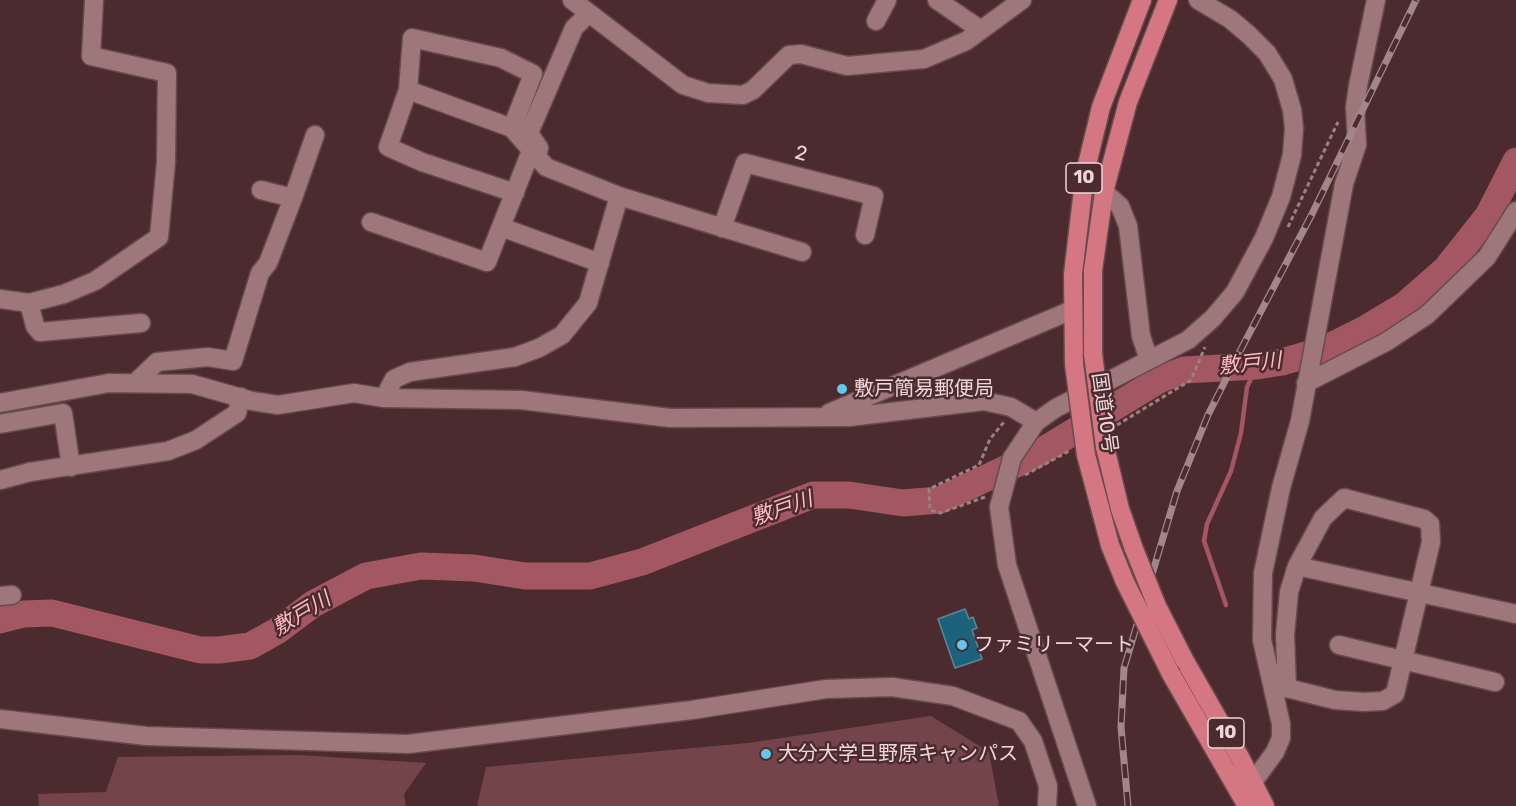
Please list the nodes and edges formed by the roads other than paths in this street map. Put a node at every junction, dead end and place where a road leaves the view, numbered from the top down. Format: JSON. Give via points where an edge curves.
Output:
{"nodes":[{"id":1,"x":94,"y":0,"type":"edge"},
{"id":2,"x":572,"y":0,"type":"edge"},
{"id":3,"x":887,"y":0,"type":"edge"},
{"id":4,"x":937,"y":0,"type":"edge"},
{"id":5,"x":1022,"y":0,"type":"edge"},
{"id":6,"x":1142,"y":0,"type":"edge"},
{"id":7,"x":1168,"y":0,"type":"edge"},
{"id":8,"x":1198,"y":0,"type":"edge"},
{"id":9,"x":1376,"y":0,"type":"edge"},
{"id":10,"x":589,"y":13,"type":"junction"},
{"id":11,"x":876,"y":21,"type":"dead end"},
{"id":12,"x":981,"y":30,"type":"junction"},
{"id":13,"x":408,"y":90,"type":"junction"},
{"id":14,"x":512,"y":128,"type":"junction"},
{"id":15,"x":315,"y":135,"type":"dead end"},
{"id":16,"x":534,"y":154,"type":"junction"},
{"id":17,"x":261,"y":190,"type":"dead end"},
{"id":18,"x":1104,"y":192,"type":"junction"},
{"id":19,"x":515,"y":193,"type":"junction"},
{"id":20,"x":619,"y":196,"type":"junction"},
{"id":21,"x":293,"y":198,"type":"junction"},
{"id":22,"x":1516,"y":211,"type":"edge"},
{"id":23,"x":371,"y":222,"type":"dead end"},
{"id":24,"x":501,"y":227,"type":"junction"},
{"id":25,"x":722,"y":228,"type":"junction"},
{"id":26,"x":865,"y":235,"type":"dead end"},
{"id":27,"x":802,"y":252,"type":"dead end"},
{"id":28,"x":600,"y":263,"type":"junction"},
{"id":29,"x":0,"y":299,"type":"edge"},
{"id":30,"x":29,"y":303,"type":"junction"},
{"id":31,"x":1072,"y":310,"type":"junction"},
{"id":32,"x":141,"y":323,"type":"dead end"},
{"id":33,"x":1149,"y":360,"type":"junction"},
{"id":34,"x":1307,"y":377,"type":"junction"},
{"id":35,"x":135,"y":383,"type":"junction"},
{"id":36,"x":241,"y":397,"type":"junction"},
{"id":37,"x":384,"y":398,"type":"junction"},
{"id":38,"x":0,"y":403,"type":"edge"},
{"id":39,"x":816,"y":419,"type":"junction"},
{"id":40,"x":1036,"y":422,"type":"junction"},
{"id":41,"x":0,"y":424,"type":"edge"},
{"id":42,"x":71,"y":467,"type":"junction"},
{"id":43,"x":0,"y":480,"type":"edge"},
{"id":44,"x":1297,"y":566,"type":"junction"},
{"id":45,"x":1421,"y":593,"type":"junction"},
{"id":46,"x":1516,"y":614,"type":"edge"},
{"id":47,"x":1339,"y":645,"type":"dead end"},
{"id":48,"x":1405,"y":660,"type":"junction"},
{"id":49,"x":1495,"y":682,"type":"dead end"},
{"id":50,"x":1280,"y":689,"type":"junction"},
{"id":51,"x":0,"y":719,"type":"edge"},
{"id":52,"x":1253,"y":782,"type":"junction"},
{"id":53,"x":1235,"y":785,"type":"junction"},
{"id":54,"x":1047,"y":806,"type":"edge"},
{"id":55,"x":1087,"y":806,"type":"edge"},
{"id":56,"x":1247,"y":806,"type":"edge"},
{"id":57,"x":1265,"y":806,"type":"edge"}],
"edges":[{"from":1,"to":30,"type":"street","via":[[91,56],[167,73],[166,162],[159,237],[95,281]]},
{"from":2,"to":10,"type":"street"},
{"from":3,"to":11,"type":"street"},
{"from":4,"to":12,"type":"street"},
{"from":5,"to":12,"type":"street"},
{"from":6,"to":31,"type":"highway","name":"国道10号","number":"10","via":[[1094,132],[1077,223]]},
{"from":7,"to":18,"type":"highway","name":"国道10号","number":"10","via":[[1128,102]]},
{"from":8,"to":33,"type":"street","via":[[1241,28],[1276,65],[1292,110],[1292,155],[1273,219],[1235,292],[1203,329]]},
{"from":9,"to":34,"type":"street","via":[[1355,107],[1357,145],[1344,184]]},
{"from":10,"to":12,"type":"street","via":[[683,85],[708,93],[742,95],[753,90],[789,55],[801,54],[847,66],[904,63],[949,50]]},
{"from":10,"to":16,"type":"street","via":[[574,28],[529,133],[539,148]]},
{"from":13,"to":14,"type":"street"},
{"from":13,"to":14,"type":"street","via":[[412,38],[501,58],[533,74]]},
{"from":13,"to":19,"type":"street","via":[[388,147]]},
{"from":14,"to":16,"type":"street"},
{"from":15,"to":21,"type":"street"},
{"from":16,"to":19,"type":"street"},
{"from":16,"to":20,"type":"street","via":[[546,167]]},
{"from":17,"to":21,"type":"street"},
{"from":18,"to":33,"type":"street","via":[[1120,206],[1128,226],[1141,336]]},
{"from":18,"to":52,"type":"highway","name":"国道10号","number":"10","bridge":true,"via":[[1093,270],[1093,354],[1104,447],[1120,509],[1157,606]]},
{"from":19,"to":24,"type":"street"},
{"from":20,"to":25,"type":"street"},
{"from":20,"to":28,"type":"street"},
{"from":21,"to":35,"type":"street","via":[[268,263],[260,273],[232,361],[208,357],[157,362]]},
{"from":22,"to":34,"type":"street","via":[[1487,256],[1427,315],[1386,342]]},
{"from":23,"to":24,"type":"street","via":[[487,262]]},
{"from":24,"to":28,"type":"street"},
{"from":25,"to":26,"type":"street","name":"2","via":[[745,163],[874,196]]},
{"from":25,"to":27,"type":"street"},
{"from":28,"to":37,"type":"street","via":[[588,303],[562,335],[515,357],[410,372],[394,379]]},
{"from":29,"to":30,"type":"street"},
{"from":30,"to":32,"type":"street","via":[[34,326],[40,332]]},
{"from":31,"to":39,"type":"street"},
{"from":31,"to":53,"type":"highway","name":"国道10号","number":"10","bridge":true,"via":[[1074,364],[1086,455],[1110,545],[1171,674]]},
{"from":33,"to":40,"type":"street"},
{"from":34,"to":50,"type":"street","via":[[1263,573],[1261,626]]},
{"from":35,"to":36,"type":"street","via":[[192,384]]},
{"from":35,"to":38,"type":"street","via":[[108,383]]},
{"from":36,"to":37,"type":"street","via":[[278,405],[354,393]]},
{"from":36,"to":42,"type":"street","via":[[237,413],[196,440],[168,451]]},
{"from":37,"to":39,"type":"street","via":[[521,400],[654,418]]},
{"from":39,"to":40,"type":"street","via":[[968,401],[1000,403]]},
{"from":40,"to":55,"type":"street","via":[[1014,452],[1005,478],[999,520],[1007,565]]},
{"from":41,"to":42,"type":"street","via":[[63,413]]},
{"from":42,"to":43,"type":"street"},
{"from":44,"to":45,"type":"street"},
{"from":44,"to":45,"type":"street","via":[[1323,518],[1344,498],[1431,524]]},
{"from":44,"to":50,"type":"street","via":[[1286,610]]},
{"from":45,"to":46,"type":"street"},
{"from":45,"to":48,"type":"street"},
{"from":47,"to":48,"type":"street"},
{"from":48,"to":49,"type":"street"},
{"from":48,"to":50,"type":"street","via":[[1395,694],[1383,701],[1335,700]]},
{"from":50,"to":52,"type":"street","via":[[1281,738]]},
{"from":51,"to":54,"type":"street","via":[[146,736],[408,744],[692,710],[826,689],[892,687],[953,696],[1019,721],[1033,741],[1048,786]]},
{"from":52,"to":53,"type":"street","via":[[1243,787]]},
{"from":52,"to":57,"type":"highway","name":"国道10号","number":"10"},
{"from":53,"to":56,"type":"highway","name":"国道10号","number":"10"}]}
